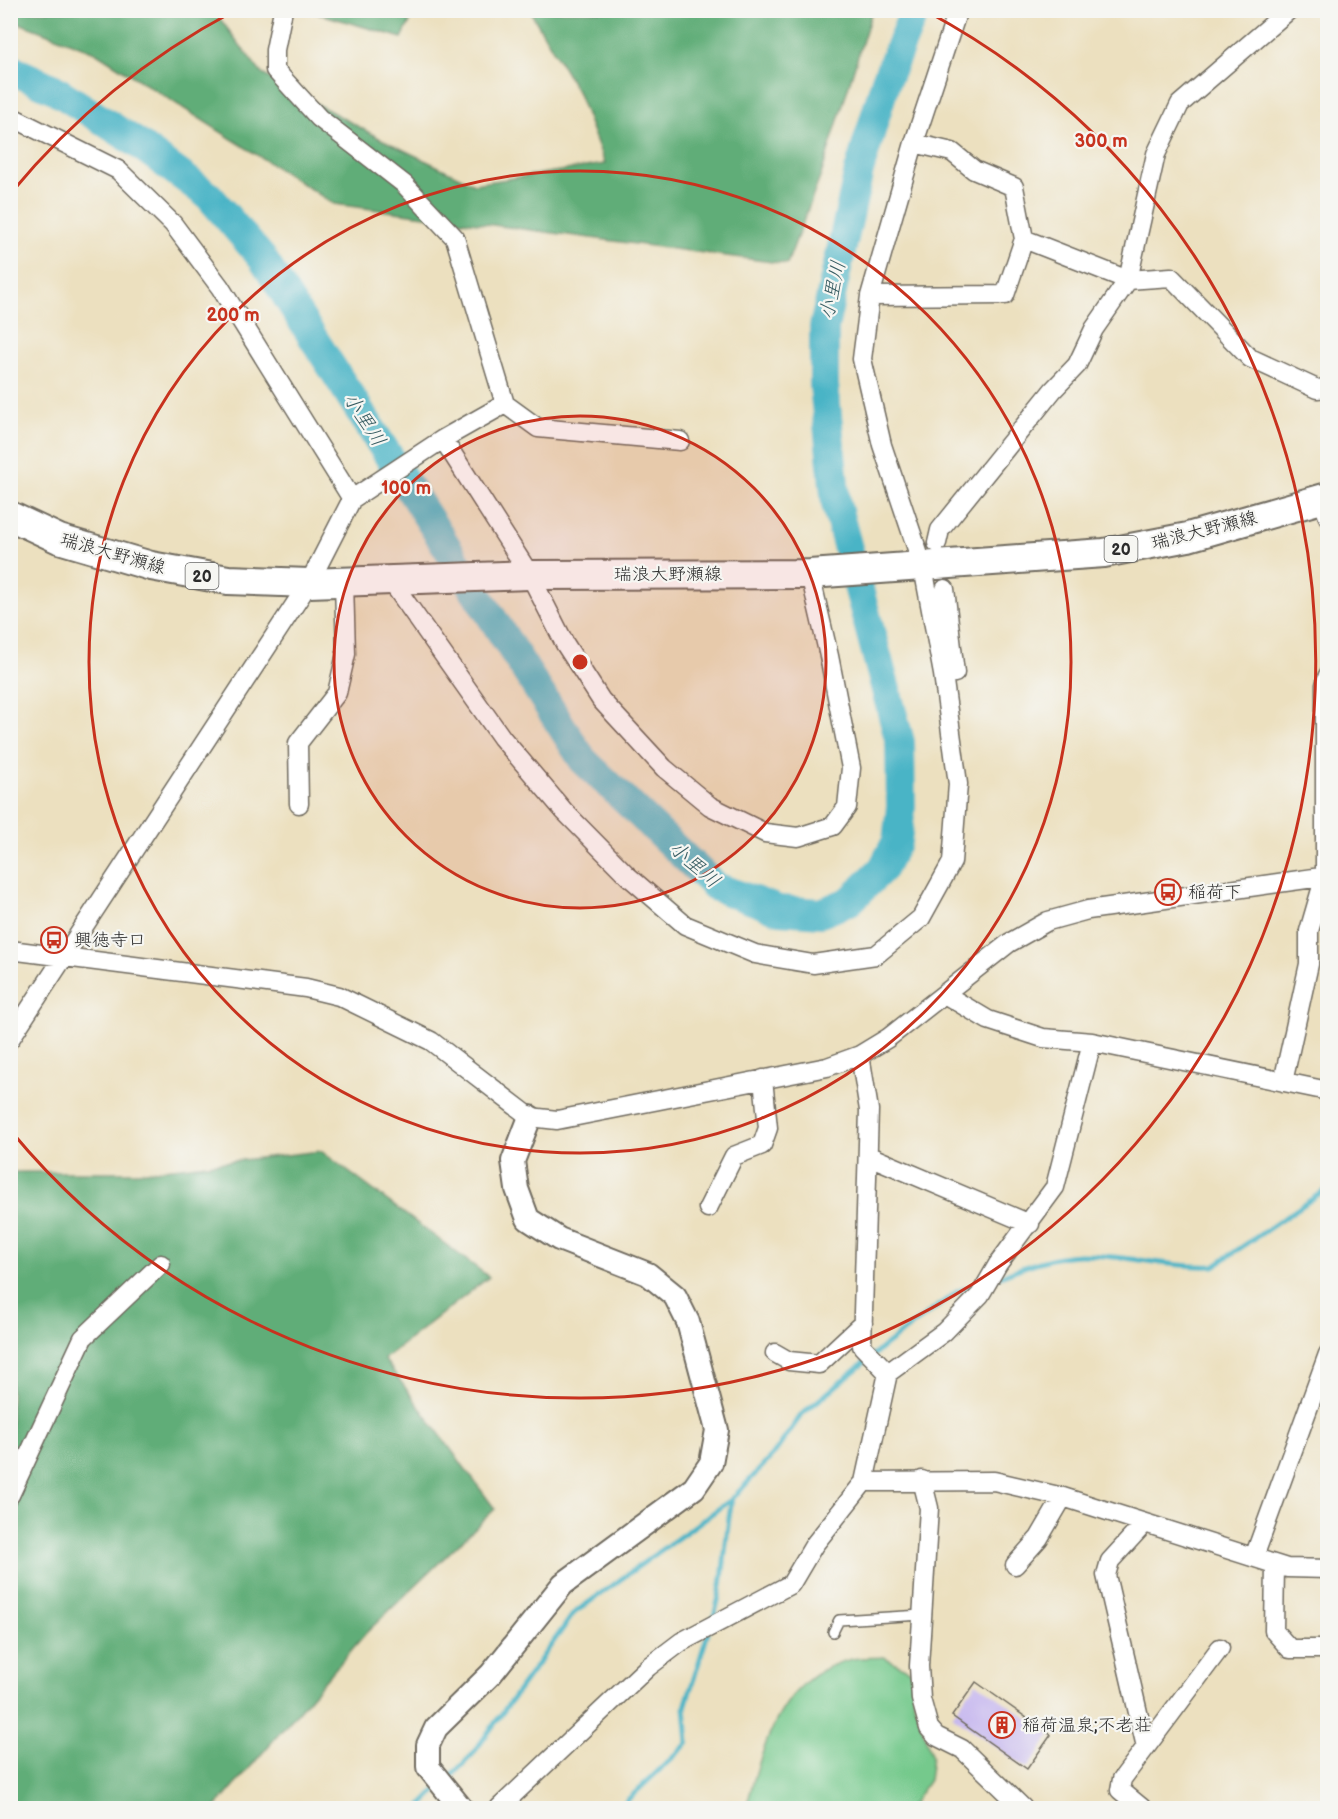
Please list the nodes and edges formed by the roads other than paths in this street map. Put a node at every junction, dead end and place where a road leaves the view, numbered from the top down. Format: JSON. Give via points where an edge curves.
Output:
{"nodes":[{"id":1,"x":283,"y":10,"type":"edge"},
{"id":2,"x":958,"y":10,"type":"edge"},
{"id":3,"x":1288,"y":10,"type":"edge"},
{"id":4,"x":10,"y":116,"type":"edge"},
{"id":5,"x":914,"y":143,"type":"junction"},
{"id":6,"x":1024,"y":239,"type":"junction"},
{"id":7,"x":1128,"y":280,"type":"junction"},
{"id":8,"x":870,"y":296,"type":"junction"},
{"id":9,"x":1328,"y":388,"type":"edge"},
{"id":10,"x":505,"y":404,"type":"junction"},
{"id":11,"x":443,"y":439,"type":"junction"},
{"id":12,"x":680,"y":441,"type":"dead end"},
{"id":13,"x":352,"y":499,"type":"junction"},
{"id":14,"x":1326,"y":504,"type":"edge"},
{"id":15,"x":10,"y":516,"type":"edge"},
{"id":16,"x":923,"y":559,"type":"junction"},
{"id":17,"x":820,"y":573,"type":"junction"},
{"id":18,"x":524,"y":576,"type":"junction"},
{"id":19,"x":398,"y":581,"type":"junction"},
{"id":20,"x":344,"y":582,"type":"junction"},
{"id":21,"x":309,"y":583,"type":"junction"},
{"id":22,"x":945,"y":590,"type":"dead end"},
{"id":23,"x":943,"y":674,"type":"junction"},
{"id":24,"x":1328,"y":675,"type":"edge"},
{"id":25,"x":299,"y":804,"type":"dead end"},
{"id":26,"x":1326,"y":876,"type":"edge"},
{"id":27,"x":10,"y":950,"type":"edge"},
{"id":28,"x":62,"y":958,"type":"junction"},
{"id":29,"x":946,"y":995,"type":"junction"},
{"id":30,"x":10,"y":1039,"type":"edge"},
{"id":31,"x":1092,"y":1042,"type":"junction"},
{"id":32,"x":860,"y":1055,"type":"junction"},
{"id":33,"x":763,"y":1079,"type":"junction"},
{"id":34,"x":1283,"y":1082,"type":"junction"},
{"id":35,"x":1328,"y":1091,"type":"edge"},
{"id":36,"x":530,"y":1117,"type":"junction"},
{"id":37,"x":869,"y":1156,"type":"junction"},
{"id":38,"x":708,"y":1208,"type":"dead end"},
{"id":39,"x":1030,"y":1224,"type":"junction"},
{"id":40,"x":161,"y":1264,"type":"dead end"},
{"id":41,"x":863,"y":1323,"type":"junction"},
{"id":42,"x":775,"y":1353,"type":"dead end"},
{"id":43,"x":1328,"y":1354,"type":"edge"},
{"id":44,"x":888,"y":1373,"type":"junction"},
{"id":45,"x":922,"y":1480,"type":"junction"},
{"id":46,"x":864,"y":1482,"type":"junction"},
{"id":47,"x":10,"y":1495,"type":"edge"},
{"id":48,"x":1063,"y":1497,"type":"junction"},
{"id":49,"x":1144,"y":1524,"type":"junction"},
{"id":50,"x":1254,"y":1557,"type":"junction"},
{"id":51,"x":1275,"y":1564,"type":"junction"},
{"id":52,"x":1015,"y":1565,"type":"dead end"},
{"id":53,"x":1328,"y":1569,"type":"edge"},
{"id":54,"x":922,"y":1615,"type":"junction"},
{"id":55,"x":833,"y":1632,"type":"dead end"},
{"id":56,"x":1220,"y":1648,"type":"dead end"},
{"id":57,"x":1328,"y":1648,"type":"edge"},
{"id":58,"x":1146,"y":1747,"type":"junction"},
{"id":59,"x":456,"y":1804,"type":"edge"},
{"id":60,"x":500,"y":1809,"type":"edge"},
{"id":61,"x":1023,"y":1809,"type":"edge"},
{"id":62,"x":1142,"y":1809,"type":"edge"}],
"edges":[{"from":1,"to":10,"type":"street","via":[[275,70],[319,118],[404,184],[455,238]]},
{"from":2,"to":5,"type":"street"},
{"from":3,"to":7,"type":"street","via":[[1180,104],[1156,154]]},
{"from":4,"to":13,"type":"street","via":[[118,170],[173,224],[220,287]]},
{"from":5,"to":6,"type":"street","via":[[952,152],[974,170],[1014,187]]},
{"from":5,"to":8,"type":"street"},
{"from":6,"to":7,"type":"street"},
{"from":6,"to":8,"type":"street","via":[[1005,295]]},
{"from":7,"to":9,"type":"street","via":[[1171,277],[1250,358],[1317,389]]},
{"from":7,"to":16,"type":"street","via":[[1094,329],[1077,364],[940,530]]},
{"from":8,"to":16,"type":"street","via":[[862,359],[882,445]]},
{"from":10,"to":11,"type":"street"},
{"from":10,"to":12,"type":"street","via":[[538,428]]},
{"from":11,"to":13,"type":"street"},
{"from":11,"to":18,"type":"street"},
{"from":13,"to":21,"type":"street"},
{"from":14,"to":16,"type":"main road","name":"瑞浪大野瀬線","number":"20","via":[[1104,553]]},
{"from":15,"to":21,"type":"main road","name":"瑞浪大野瀬線","number":"20","via":[[59,539],[151,566],[228,580]]},
{"from":16,"to":17,"type":"main road","name":"瑞浪大野瀬線","number":"20"},
{"from":16,"to":23,"type":"street"},
{"from":17,"to":18,"type":"main road","name":"瑞浪大野瀬線","number":"20"},
{"from":17,"to":18,"type":"street","via":[[830,656],[851,768],[847,807],[833,826],[798,837],[765,833],[710,806],[664,768],[601,700]]},
{"from":18,"to":19,"type":"main road","name":"瑞浪大野瀬線","number":"20"},
{"from":19,"to":20,"type":"main road","name":"瑞浪大野瀬線","number":"20"},
{"from":19,"to":23,"type":"street","via":[[502,738],[564,811],[628,876],[685,925],[756,954],[813,964],[876,955],[921,918],[952,862],[958,784]]},
{"from":20,"to":21,"type":"main road","name":"瑞浪大野瀬線","number":"20"},
{"from":20,"to":25,"type":"street","via":[[346,654],[337,693],[298,742]]},
{"from":21,"to":28,"type":"street"},
{"from":22,"to":23,"type":"street","via":[[955,673]]},
{"from":24,"to":26,"type":"street"},
{"from":26,"to":29,"type":"street","via":[[1088,910],[1048,921],[1009,943]]},
{"from":26,"to":34,"type":"street","via":[[1309,932],[1309,964]]},
{"from":27,"to":28,"type":"street"},
{"from":28,"to":30,"type":"street"},
{"from":28,"to":36,"type":"street","via":[[306,988],[339,996],[430,1041]]},
{"from":29,"to":31,"type":"street","via":[[988,1020],[1043,1038]]},
{"from":29,"to":32,"type":"street"},
{"from":31,"to":34,"type":"street"},
{"from":31,"to":39,"type":"street","via":[[1055,1187]]},
{"from":32,"to":33,"type":"street","via":[[827,1067]]},
{"from":32,"to":37,"type":"street","via":[[869,1110]]},
{"from":33,"to":36,"type":"street","via":[[557,1120]]},
{"from":33,"to":38,"type":"street","via":[[768,1128],[762,1145],[734,1156]]},
{"from":34,"to":35,"type":"street"},
{"from":36,"to":59,"type":"street","via":[[513,1161],[517,1189],[528,1219],[559,1239],[648,1274],[675,1296],[688,1322],[717,1430],[711,1463],[694,1488],[562,1584],[491,1674],[436,1728],[428,1745],[428,1767]]},
{"from":37,"to":39,"type":"street"},
{"from":37,"to":41,"type":"street"},
{"from":39,"to":44,"type":"street","via":[[998,1264],[980,1295],[944,1332]]},
{"from":40,"to":47,"type":"street","via":[[83,1338]]},
{"from":41,"to":42,"type":"street","via":[[819,1364],[789,1361]]},
{"from":41,"to":44,"type":"street","via":[[862,1346]]},
{"from":43,"to":50,"type":"street"},
{"from":44,"to":46,"type":"street"},
{"from":45,"to":46,"type":"street"},
{"from":45,"to":48,"type":"street","via":[[994,1481]]},
{"from":45,"to":54,"type":"street","via":[[929,1508]]},
{"from":46,"to":60,"type":"street","via":[[814,1545],[791,1584],[698,1633],[648,1667]]},
{"from":48,"to":49,"type":"street"},
{"from":48,"to":52,"type":"street","via":[[1039,1538]]},
{"from":49,"to":50,"type":"street"},
{"from":49,"to":58,"type":"street","via":[[1110,1561],[1106,1575]]},
{"from":50,"to":51,"type":"street"},
{"from":51,"to":53,"type":"street"},
{"from":51,"to":57,"type":"street","via":[[1274,1631],[1290,1649]]},
{"from":54,"to":55,"type":"lane","via":[[839,1620]]},
{"from":54,"to":61,"type":"street","via":[[921,1699],[929,1728],[962,1749]]},
{"from":56,"to":58,"type":"street"},
{"from":58,"to":62,"type":"street","via":[[1122,1779],[1120,1790]]}]}
